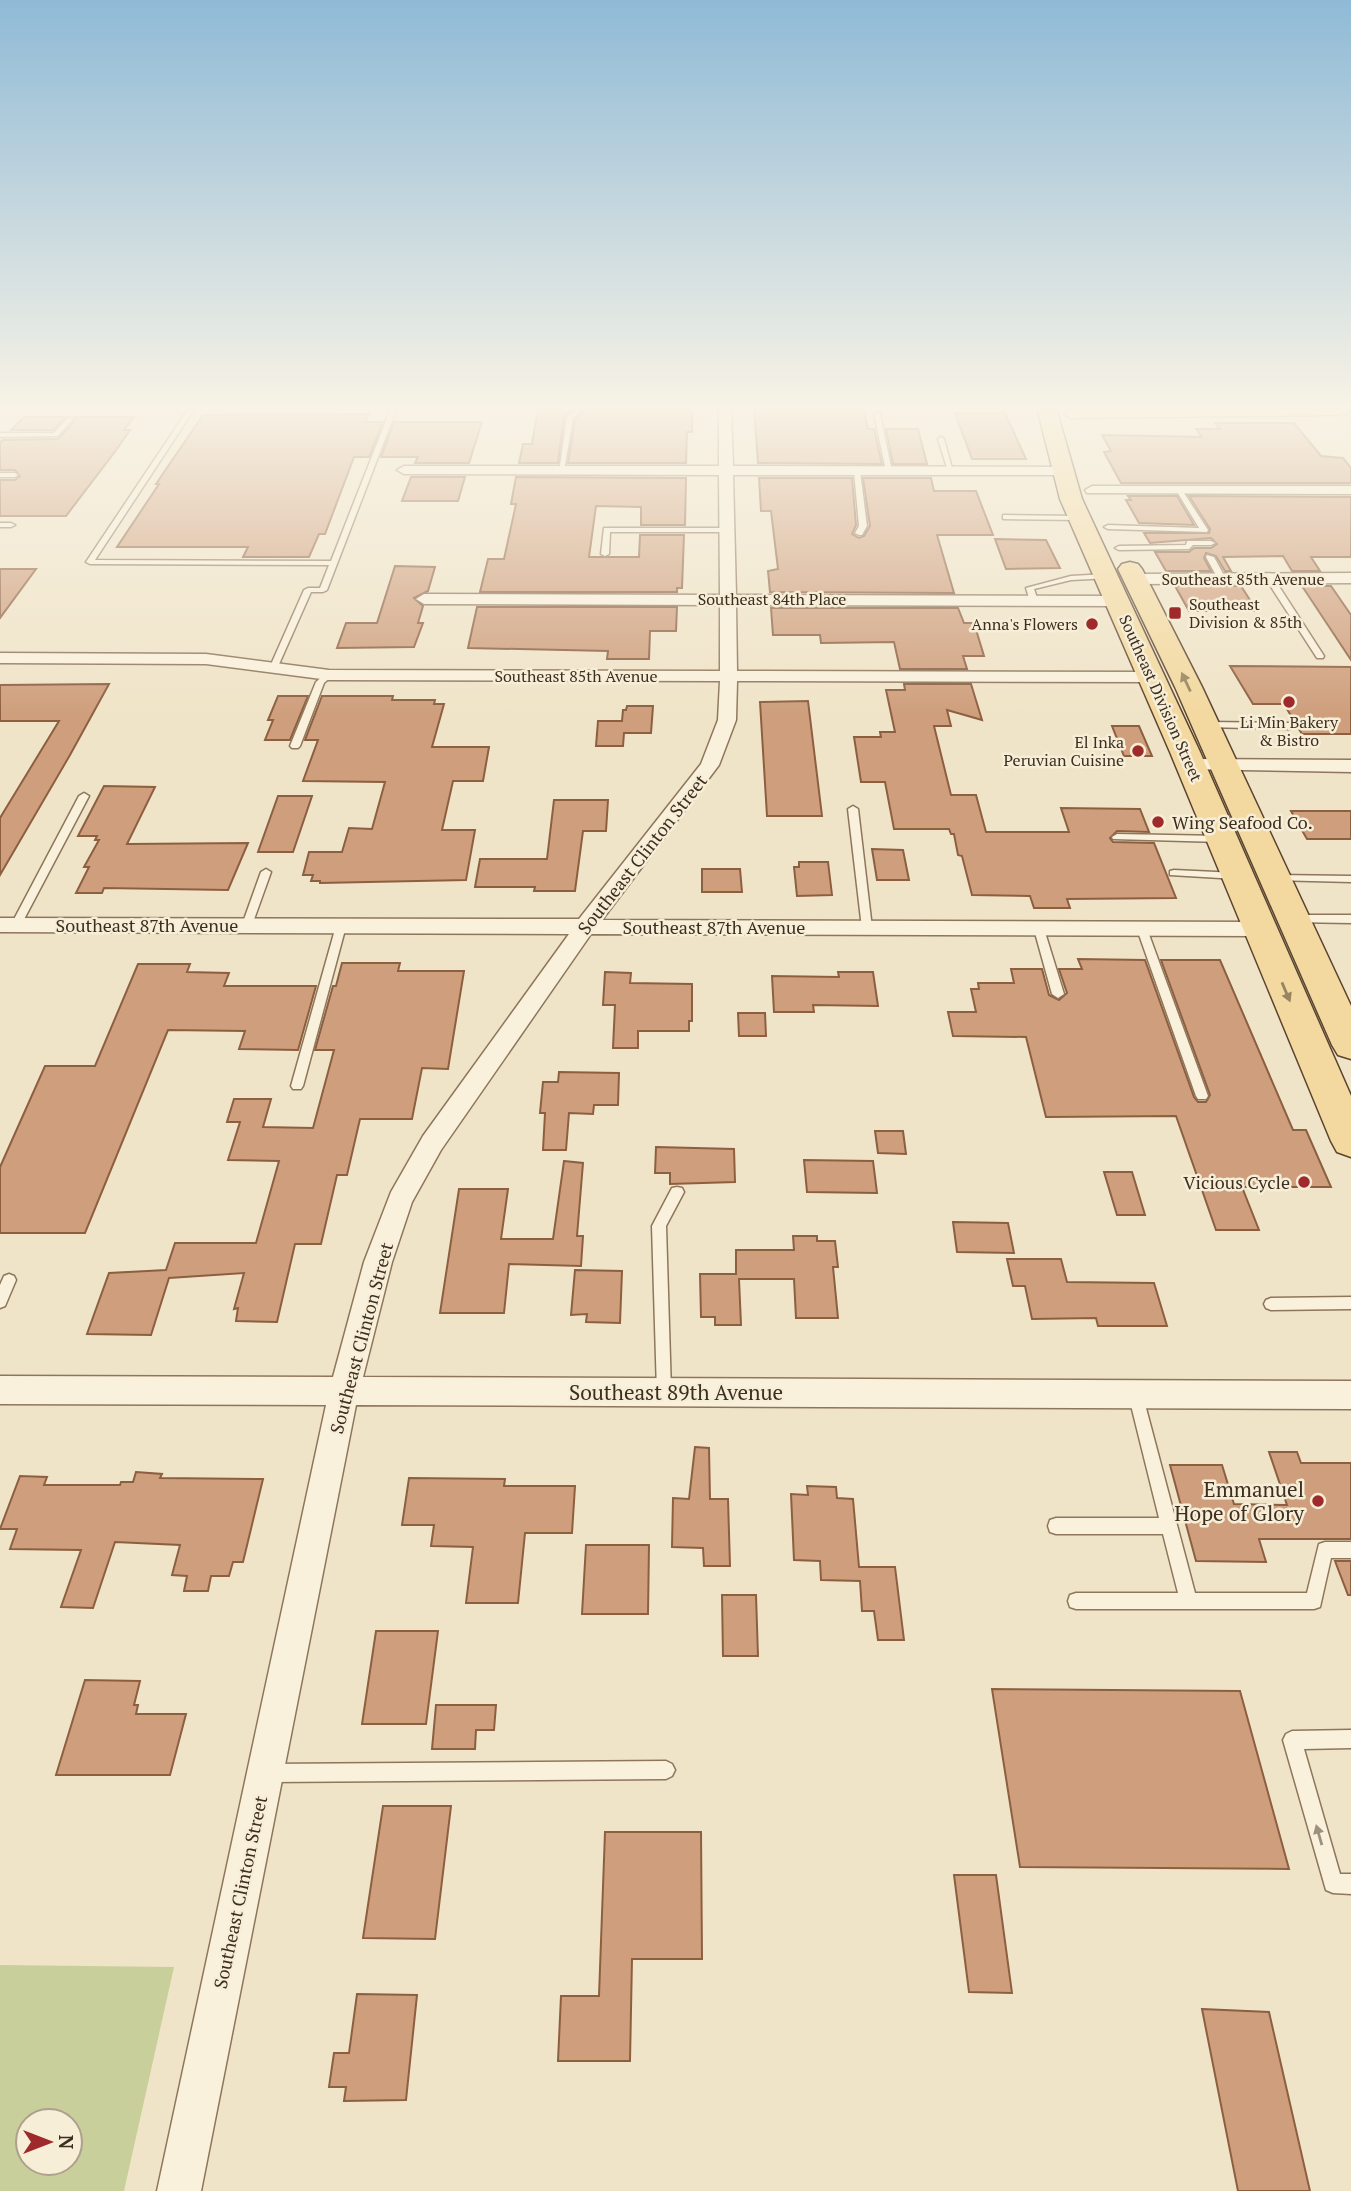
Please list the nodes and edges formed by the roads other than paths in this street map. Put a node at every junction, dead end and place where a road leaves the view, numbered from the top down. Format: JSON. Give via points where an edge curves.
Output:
{"nodes":[{"id":1,"x":124,"y":510,"type":"edge"},
{"id":2,"x":354,"y":510,"type":"edge"},
{"id":3,"x":726,"y":510,"type":"edge"},
{"id":4,"x":861,"y":510,"type":"edge"},
{"id":5,"x":1077,"y":510,"type":"edge"},
{"id":6,"x":1102,"y":510,"type":"edge"},
{"id":7,"x":1191,"y":510,"type":"edge"},
{"id":8,"x":1006,"y":517,"type":"dead end"},
{"id":9,"x":1080,"y":518,"type":"junction"},
{"id":10,"x":608,"y":520,"type":"dead end"},
{"id":11,"x":11,"y":524,"type":"dead end"},
{"id":12,"x":0,"y":525,"type":"edge"},
{"id":13,"x":607,"y":530,"type":"junction"},
{"id":14,"x":726,"y":530,"type":"junction"},
{"id":15,"x":859,"y":533,"type":"dead end"},
{"id":16,"x":1114,"y":538,"type":"junction"},
{"id":17,"x":1211,"y":543,"type":"dead end"},
{"id":18,"x":605,"y":554,"type":"dead end"},
{"id":19,"x":1210,"y":557,"type":"dead end"},
{"id":20,"x":334,"y":563,"type":"junction"},
{"id":21,"x":1107,"y":576,"type":"junction"},
{"id":22,"x":1351,"y":578,"type":"edge"},
{"id":23,"x":1136,"y":579,"type":"junction"},
{"id":24,"x":1222,"y":579,"type":"junction"},
{"id":25,"x":1270,"y":579,"type":"junction"},
{"id":26,"x":726,"y":598,"type":"junction"},
{"id":27,"x":424,"y":599,"type":"dead end"},
{"id":28,"x":1034,"y":601,"type":"junction"},
{"id":29,"x":1119,"y":601,"type":"junction"},
{"id":30,"x":1166,"y":638,"type":"junction"},
{"id":31,"x":1320,"y":656,"type":"dead end"},
{"id":32,"x":0,"y":658,"type":"edge"},
{"id":33,"x":273,"y":668,"type":"junction"},
{"id":34,"x":329,"y":675,"type":"junction"},
{"id":35,"x":729,"y":676,"type":"junction"},
{"id":36,"x":1152,"y":677,"type":"junction"},
{"id":37,"x":1206,"y":725,"type":"junction"},
{"id":38,"x":1290,"y":726,"type":"dead end"},
{"id":39,"x":295,"y":746,"type":"dead end"},
{"id":40,"x":1191,"y":765,"type":"junction"},
{"id":41,"x":1225,"y":765,"type":"junction"},
{"id":42,"x":1351,"y":766,"type":"edge"},
{"id":43,"x":84,"y":796,"type":"dead end"},
{"id":44,"x":853,"y":809,"type":"dead end"},
{"id":45,"x":1117,"y":837,"type":"dead end"},
{"id":46,"x":1222,"y":839,"type":"junction"},
{"id":47,"x":266,"y":872,"type":"dead end"},
{"id":48,"x":1174,"y":873,"type":"dead end"},
{"id":49,"x":1237,"y":876,"type":"junction"},
{"id":50,"x":1275,"y":878,"type":"junction"},
{"id":51,"x":1351,"y":879,"type":"edge"},
{"id":52,"x":1351,"y":919,"type":"edge"},
{"id":53,"x":1276,"y":924,"type":"junction"},
{"id":54,"x":8,"y":925,"type":"edge"},
{"id":55,"x":247,"y":925,"type":"junction"},
{"id":56,"x":341,"y":926,"type":"junction"},
{"id":57,"x":586,"y":926,"type":"junction"},
{"id":58,"x":867,"y":928,"type":"junction"},
{"id":59,"x":1039,"y":929,"type":"junction"},
{"id":60,"x":1142,"y":929,"type":"junction"},
{"id":61,"x":1058,"y":994,"type":"dead end"},
{"id":62,"x":1304,"y":1035,"type":"junction"},
{"id":63,"x":1351,"y":1045,"type":"edge"},
{"id":64,"x":297,"y":1086,"type":"dead end"},
{"id":65,"x":1351,"y":1095,"type":"edge"},
{"id":66,"x":1202,"y":1096,"type":"dead end"},
{"id":67,"x":1351,"y":1141,"type":"edge"},
{"id":68,"x":677,"y":1192,"type":"dead end"},
{"id":69,"x":9,"y":1280,"type":"dead end"},
{"id":70,"x":0,"y":1303,"type":"edge"},
{"id":71,"x":1351,"y":1303,"type":"edge"},
{"id":72,"x":1270,"y":1304,"type":"dead end"},
{"id":73,"x":0,"y":1390,"type":"edge"},
{"id":74,"x":344,"y":1392,"type":"junction"},
{"id":75,"x":663,"y":1392,"type":"junction"},
{"id":76,"x":1135,"y":1393,"type":"junction"},
{"id":77,"x":1351,"y":1395,"type":"edge"},
{"id":78,"x":1056,"y":1526,"type":"dead end"},
{"id":79,"x":1169,"y":1526,"type":"junction"},
{"id":80,"x":1351,"y":1550,"type":"edge"},
{"id":81,"x":1076,"y":1601,"type":"dead end"},
{"id":82,"x":1189,"y":1602,"type":"junction"},
{"id":83,"x":1351,"y":1739,"type":"edge"},
{"id":84,"x":666,"y":1770,"type":"dead end"},
{"id":85,"x":264,"y":1773,"type":"junction"},
{"id":86,"x":1351,"y":1884,"type":"edge"},
{"id":87,"x":179,"y":2191,"type":"edge"}],
"edges":[{"from":1,"to":20,"type":"lane","via":[[90,562]]},
{"from":2,"to":20,"type":"lane"},
{"from":3,"to":14,"type":"street","name":"Southeast Clinton Street"},
{"from":4,"to":15,"type":"lane"},
{"from":5,"to":9,"type":"main road","name":"Southeast Division Street"},
{"from":6,"to":16,"type":"main road","name":"Southeast Division Street"},
{"from":7,"to":16,"type":"lane","via":[[1203,530]]},
{"from":8,"to":9,"type":"lane"},
{"from":9,"to":21,"type":"main road","name":"Southeast Division Street"},
{"from":10,"to":13,"type":"lane"},
{"from":11,"to":12,"type":"lane"},
{"from":13,"to":14,"type":"lane"},
{"from":13,"to":18,"type":"lane"},
{"from":14,"to":26,"type":"street","name":"Southeast Clinton Street"},
{"from":16,"to":17,"type":"lane","via":[[1189,547],[1190,543]]},
{"from":16,"to":23,"type":"main road","name":"Southeast Division Street"},
{"from":19,"to":24,"type":"lane"},
{"from":20,"to":33,"type":"lane","via":[[323,590],[308,590]]},
{"from":21,"to":28,"type":"lane","via":[[1071,578],[1030,588]]},
{"from":21,"to":29,"type":"main road","name":"Southeast Division Street"},
{"from":22,"to":25,"type":"street","name":"Southeast 85th Avenue"},
{"from":23,"to":24,"type":"street","name":"Southeast 85th Avenue"},
{"from":23,"to":30,"type":"main road","name":"Southeast Division Street"},
{"from":24,"to":25,"type":"street","name":"Southeast 85th Avenue"},
{"from":25,"to":31,"type":"lane"},
{"from":26,"to":27,"type":"street","name":"Southeast 84th Place"},
{"from":26,"to":28,"type":"street","name":"Southeast 84th Place"},
{"from":26,"to":35,"type":"street","name":"Southeast Clinton Street"},
{"from":28,"to":29,"type":"street","name":"Southeast 84th Place"},
{"from":29,"to":30,"type":"main road","via":[[1134,604],[1149,630]]},
{"from":29,"to":36,"type":"main road","name":"Southeast Division Street"},
{"from":37,"to":30,"type":"main road","name":"Southeast Division Street","one_way":true},
{"from":32,"to":33,"type":"street","name":"Southeast 85th Avenue","via":[[193,659]]},
{"from":33,"to":34,"type":"street","name":"Southeast 85th Avenue"},
{"from":34,"to":35,"type":"street","name":"Southeast 85th Avenue"},
{"from":34,"to":39,"type":"lane","via":[[320,682]]},
{"from":35,"to":36,"type":"street","name":"Southeast 85th Avenue"},
{"from":35,"to":57,"type":"street","name":"Southeast Clinton Street","via":[[727,720],[710,765]]},
{"from":36,"to":40,"type":"main road","name":"Southeast Division Street"},
{"from":37,"to":38,"type":"lane"},
{"from":37,"to":41,"type":"main road","name":"Southeast Division Street"},
{"from":40,"to":41,"type":"street"},
{"from":40,"to":46,"type":"main road","name":"Southeast Division Street"},
{"from":41,"to":42,"type":"street"},
{"from":41,"to":50,"type":"main road","name":"Southeast Division Street"},
{"from":43,"to":54,"type":"lane"},
{"from":44,"to":58,"type":"lane"},
{"from":45,"to":46,"type":"lane"},
{"from":46,"to":49,"type":"main road","name":"Southeast Division Street"},
{"from":47,"to":55,"type":"lane"},
{"from":48,"to":49,"type":"lane"},
{"from":49,"to":53,"type":"main road","name":"Southeast Division Street"},
{"from":50,"to":51,"type":"lane"},
{"from":50,"to":53,"type":"main road","name":"Southeast Division Street"},
{"from":52,"to":53,"type":"lane"},
{"from":53,"to":60,"type":"street","name":"Southeast 87th Avenue"},
{"from":53,"to":62,"type":"main road","name":"Southeast Division Street","one_way":true},
{"from":53,"to":63,"type":"main road","name":"Southeast Division Street"},
{"from":54,"to":55,"type":"street","name":"Southeast 87th Avenue"},
{"from":55,"to":56,"type":"street","name":"Southeast 87th Avenue"},
{"from":56,"to":57,"type":"street","name":"Southeast 87th Avenue"},
{"from":56,"to":64,"type":"lane"},
{"from":57,"to":58,"type":"street","name":"Southeast 87th Avenue"},
{"from":57,"to":74,"type":"street","name":"Southeast Clinton Street","via":[[432,1143],[400,1200],[377,1262]]},
{"from":58,"to":59,"type":"street","name":"Southeast 87th Avenue"},
{"from":59,"to":60,"type":"street","name":"Southeast 87th Avenue"},
{"from":59,"to":61,"type":"lane"},
{"from":60,"to":66,"type":"lane"},
{"from":62,"to":65,"type":"main road","via":[[1340,1071]]},
{"from":62,"to":67,"type":"main road","name":"Southeast Division Street"},
{"from":68,"to":75,"type":"lane","via":[[659,1226]]},
{"from":69,"to":70,"type":"lane"},
{"from":71,"to":72,"type":"lane"},
{"from":73,"to":74,"type":"street","name":"Southeast 89th Avenue"},
{"from":74,"to":75,"type":"street","name":"Southeast 89th Avenue"},
{"from":74,"to":85,"type":"street","name":"Southeast Clinton Street"},
{"from":75,"to":76,"type":"street","name":"Southeast 89th Avenue"},
{"from":76,"to":77,"type":"street","name":"Southeast 89th Avenue"},
{"from":76,"to":79,"type":"lane"},
{"from":78,"to":79,"type":"lane"},
{"from":79,"to":82,"type":"lane"},
{"from":80,"to":82,"type":"lane","via":[[1325,1549],[1314,1601]]},
{"from":81,"to":82,"type":"lane"},
{"from":86,"to":83,"type":"lane","one_way":true,"via":[[1333,1883],[1292,1740]]},
{"from":84,"to":85,"type":"lane"},
{"from":85,"to":87,"type":"street","name":"Southeast Clinton Street"}]}
